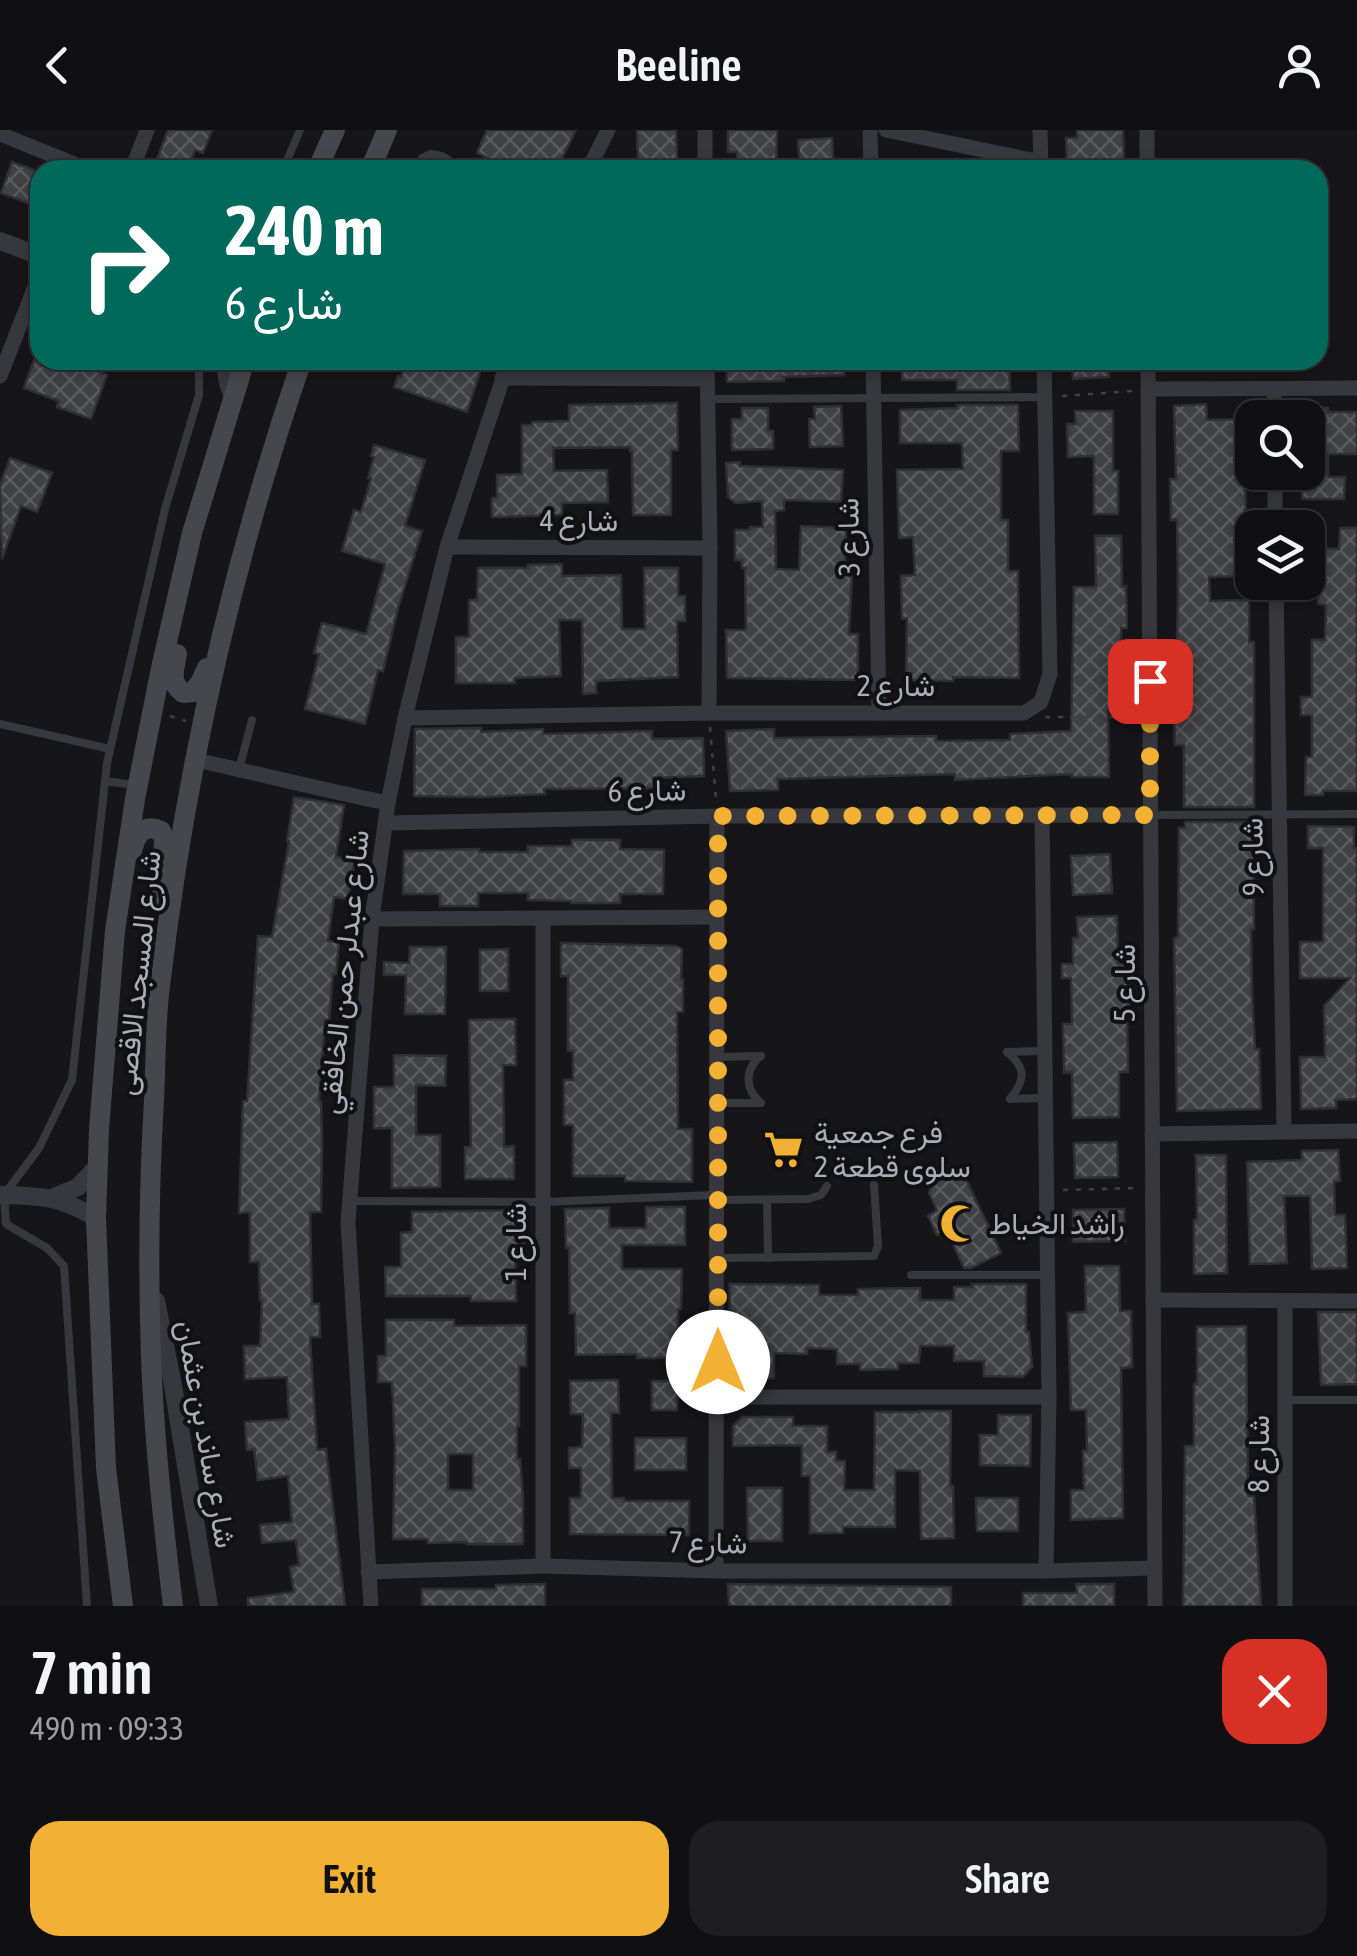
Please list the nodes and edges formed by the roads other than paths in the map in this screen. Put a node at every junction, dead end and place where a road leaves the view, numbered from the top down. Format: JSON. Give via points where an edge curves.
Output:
{"nodes":[{"id":1,"x":147,"y":130,"type":"edge"},
{"id":2,"x":300,"y":130,"type":"edge"},
{"id":3,"x":336,"y":130,"type":"edge"},
{"id":4,"x":608,"y":130,"type":"edge"},
{"id":5,"x":705,"y":130,"type":"edge"},
{"id":6,"x":870,"y":130,"type":"edge"},
{"id":7,"x":886,"y":130,"type":"edge"},
{"id":8,"x":1040,"y":130,"type":"edge"},
{"id":9,"x":1147,"y":130,"type":"edge"},
{"id":10,"x":385,"y":132,"type":"edge"},
{"id":11,"x":11,"y":134,"type":"edge"},
{"id":12,"x":67,"y":160,"type":"edge"},
{"id":13,"x":136,"y":160,"type":"edge"},
{"id":14,"x":286,"y":160,"type":"edge"},
{"id":15,"x":322,"y":160,"type":"edge"},
{"id":16,"x":374,"y":160,"type":"edge"},
{"id":17,"x":421,"y":160,"type":"edge"},
{"id":18,"x":449,"y":160,"type":"edge"},
{"id":19,"x":593,"y":160,"type":"edge"},
{"id":20,"x":705,"y":160,"type":"edge"},
{"id":21,"x":870,"y":160,"type":"edge"},
{"id":22,"x":1015,"y":160,"type":"edge"},
{"id":23,"x":1041,"y":160,"type":"edge"},
{"id":24,"x":1147,"y":160,"type":"edge"},
{"id":25,"x":0,"y":241,"type":"edge"},
{"id":26,"x":30,"y":252,"type":"edge"},
{"id":27,"x":30,"y":300,"type":"edge"},
{"id":28,"x":198,"y":370,"type":"edge"},
{"id":29,"x":226,"y":370,"type":"edge"},
{"id":30,"x":243,"y":370,"type":"edge"},
{"id":31,"x":299,"y":370,"type":"edge"},
{"id":32,"x":506,"y":370,"type":"edge"},
{"id":33,"x":707,"y":370,"type":"edge"},
{"id":34,"x":873,"y":370,"type":"edge"},
{"id":35,"x":1044,"y":370,"type":"edge"},
{"id":36,"x":1148,"y":370,"type":"edge"},
{"id":37,"x":0,"y":376,"type":"edge"},
{"id":38,"x":502,"y":378,"type":"junction"},
{"id":39,"x":707,"y":379,"type":"junction"},
{"id":40,"x":1274,"y":388,"type":"junction"},
{"id":41,"x":1357,"y":388,"type":"edge"},
{"id":42,"x":1148,"y":390,"type":"junction"},
{"id":43,"x":234,"y":397,"type":"junction"},
{"id":44,"x":1045,"y":397,"type":"junction"},
{"id":45,"x":874,"y":398,"type":"junction"},
{"id":46,"x":707,"y":399,"type":"junction"},
{"id":47,"x":1274,"y":400,"type":"edge"},
{"id":48,"x":192,"y":533,"type":"junction"},
{"id":49,"x":447,"y":547,"type":"junction"},
{"id":50,"x":710,"y":548,"type":"junction"},
{"id":51,"x":1276,"y":600,"type":"edge"},
{"id":52,"x":221,"y":635,"type":"junction"},
{"id":53,"x":709,"y":713,"type":"junction"},
{"id":54,"x":878,"y":713,"type":"junction"},
{"id":55,"x":405,"y":718,"type":"junction"},
{"id":56,"x":252,"y":720,"type":"dead end"},
{"id":57,"x":0,"y":724,"type":"edge"},
{"id":58,"x":110,"y":749,"type":"junction"},
{"id":59,"x":196,"y":760,"type":"junction"},
{"id":60,"x":238,"y":769,"type":"junction"},
{"id":61,"x":105,"y":781,"type":"junction"},
{"id":62,"x":138,"y":785,"type":"junction"},
{"id":63,"x":388,"y":803,"type":"junction"},
{"id":64,"x":1042,"y":814,"type":"junction"},
{"id":65,"x":1357,"y":814,"type":"edge"},
{"id":66,"x":1150,"y":815,"type":"junction"},
{"id":67,"x":1279,"y":815,"type":"junction"},
{"id":68,"x":718,"y":816,"type":"junction"},
{"id":69,"x":386,"y":823,"type":"junction"},
{"id":70,"x":121,"y":888,"type":"junction"},
{"id":71,"x":542,"y":918,"type":"junction"},
{"id":72,"x":716,"y":918,"type":"junction"},
{"id":73,"x":372,"y":919,"type":"junction"},
{"id":74,"x":159,"y":990,"type":"junction"},
{"id":75,"x":1045,"y":1052,"type":"junction"},
{"id":76,"x":716,"y":1057,"type":"junction"},
{"id":77,"x":1046,"y":1098,"type":"junction"},
{"id":78,"x":717,"y":1104,"type":"junction"},
{"id":79,"x":1284,"y":1131,"type":"junction"},
{"id":80,"x":1357,"y":1131,"type":"edge"},
{"id":81,"x":1152,"y":1134,"type":"junction"},
{"id":82,"x":98,"y":1166,"type":"junction"},
{"id":83,"x":874,"y":1185,"type":"dead end"},
{"id":84,"x":827,"y":1186,"type":"dead end"},
{"id":85,"x":2,"y":1196,"type":"edge"},
{"id":86,"x":54,"y":1197,"type":"junction"},
{"id":87,"x":717,"y":1198,"type":"junction"},
{"id":88,"x":767,"y":1200,"type":"junction"},
{"id":89,"x":349,"y":1202,"type":"junction"},
{"id":90,"x":542,"y":1202,"type":"junction"},
{"id":91,"x":96,"y":1218,"type":"junction"},
{"id":92,"x":3,"y":1226,"type":"edge"},
{"id":93,"x":717,"y":1258,"type":"junction"},
{"id":94,"x":768,"y":1258,"type":"junction"},
{"id":95,"x":150,"y":1272,"type":"junction"},
{"id":96,"x":912,"y":1275,"type":"dead end"},
{"id":97,"x":1048,"y":1275,"type":"junction"},
{"id":98,"x":1154,"y":1300,"type":"junction"},
{"id":99,"x":1357,"y":1301,"type":"edge"},
{"id":100,"x":1285,"y":1302,"type":"junction"},
{"id":101,"x":718,"y":1397,"type":"junction"},
{"id":102,"x":1049,"y":1397,"type":"junction"},
{"id":103,"x":1285,"y":1400,"type":"junction"},
{"id":104,"x":1357,"y":1400,"type":"edge"},
{"id":105,"x":543,"y":1566,"type":"junction"},
{"id":106,"x":1154,"y":1568,"type":"junction"},
{"id":107,"x":716,"y":1571,"type":"junction"},
{"id":108,"x":1046,"y":1571,"type":"junction"},
{"id":109,"x":368,"y":1572,"type":"junction"},
{"id":110,"x":87,"y":1606,"type":"edge"},
{"id":111,"x":123,"y":1606,"type":"edge"},
{"id":112,"x":172,"y":1606,"type":"edge"},
{"id":113,"x":209,"y":1606,"type":"edge"},
{"id":114,"x":371,"y":1606,"type":"edge"},
{"id":115,"x":1155,"y":1606,"type":"edge"},
{"id":116,"x":1286,"y":1606,"type":"edge"}],
"edges":[{"from":1,"to":13,"type":"street"},
{"from":2,"to":14,"type":"lane"},
{"from":3,"to":15,"type":"main road"},
{"from":4,"to":19,"type":"street"},
{"from":5,"to":20,"type":"street"},
{"from":6,"to":21,"type":"street"},
{"from":7,"to":22,"type":"street"},
{"from":8,"to":23,"type":"street"},
{"from":9,"to":24,"type":"street"},
{"from":10,"to":16,"type":"main road"},
{"from":11,"to":12,"type":"street"},
{"from":17,"to":18,"type":"lane","via":[[430,154]]},
{"from":25,"to":26,"type":"street"},
{"from":27,"to":37,"type":"street"},
{"from":28,"to":58,"type":"lane","via":[[199,395],[164,510]]},
{"from":29,"to":43,"type":"street"},
{"from":30,"to":43,"type":"main road","name":"شارع المسجد الاقصى"},
{"from":31,"to":52,"type":"main road","name":"شارع المسجد الاقصى"},
{"from":32,"to":38,"type":"street","name":"شارع عبدلر حمن الخافقي"},
{"from":33,"to":39,"type":"street"},
{"from":34,"to":45,"type":"street","name":"شارع 3"},
{"from":35,"to":44,"type":"street"},
{"from":36,"to":42,"type":"street","name":"شارع 5"},
{"from":38,"to":39,"type":"street"},
{"from":38,"to":49,"type":"street","name":"شارع عبدلر حمن الخافقي"},
{"from":39,"to":46,"type":"street"},
{"from":40,"to":41,"type":"street"},
{"from":40,"to":42,"type":"street"},
{"from":40,"to":47,"type":"street"},
{"from":42,"to":66,"type":"street","name":"شارع 5"},
{"from":43,"to":48,"type":"main road","name":"شارع المسجد الاقصى"},
{"from":44,"to":45,"type":"lane"},
{"from":44,"to":54,"type":"street","name":"شارع 2","via":[[1050,674],[1041,702],[1024,713]]},
{"from":45,"to":46,"type":"lane"},
{"from":45,"to":54,"type":"street","name":"شارع 3"},
{"from":46,"to":50,"type":"street"},
{"from":48,"to":52,"type":"main road","via":[[172,679],[183,693],[200,683]]},
{"from":48,"to":62,"type":"main road","name":"شارع المسجد الاقصى"},
{"from":49,"to":50,"type":"street","name":"شارع 4"},
{"from":49,"to":55,"type":"street","name":"شارع عبدلر حمن الخافقي"},
{"from":50,"to":53,"type":"street"},
{"from":51,"to":67,"type":"street","name":"شارع 9"},
{"from":52,"to":59,"type":"main road","name":"شارع المسجد الاقصى"},
{"from":53,"to":54,"type":"street","name":"شارع 2"},
{"from":53,"to":55,"type":"street","name":"شارع 2"},
{"from":55,"to":63,"type":"street","name":"شارع عبدلر حمن الخافقي"},
{"from":56,"to":60,"type":"lane"},
{"from":57,"to":58,"type":"lane"},
{"from":58,"to":61,"type":"lane"},
{"from":59,"to":60,"type":"street"},
{"from":59,"to":74,"type":"main road","name":"شارع المسجد الاقصى"},
{"from":60,"to":63,"type":"street"},
{"from":61,"to":62,"type":"lane"},
{"from":61,"to":85,"type":"lane","via":[[72,1080],[39,1148]]},
{"from":62,"to":70,"type":"main road","name":"شارع المسجد الاقصى"},
{"from":63,"to":69,"type":"street","name":"شارع عبدلر حمن الخافقي"},
{"from":64,"to":66,"type":"street","name":"شارع 6"},
{"from":64,"to":68,"type":"street","name":"شارع 6"},
{"from":64,"to":75,"type":"street"},
{"from":65,"to":67,"type":"lane"},
{"from":66,"to":67,"type":"lane"},
{"from":66,"to":81,"type":"street","name":"شارع 5"},
{"from":67,"to":79,"type":"street","name":"شارع 9"},
{"from":68,"to":69,"type":"street","name":"شارع 6"},
{"from":68,"to":72,"type":"street"},
{"from":69,"to":73,"type":"street","name":"شارع عبدلر حمن الخافقي"},
{"from":70,"to":74,"type":"main road","via":[[136,836],[144,829],[161,831]]},
{"from":70,"to":82,"type":"main road","name":"شارع المسجد الاقصى"},
{"from":71,"to":72,"type":"street"},
{"from":71,"to":73,"type":"street"},
{"from":71,"to":90,"type":"street","name":"شارع 1"},
{"from":72,"to":76,"type":"street"},
{"from":73,"to":89,"type":"street","name":"شارع عبدلر حمن الخافقي"},
{"from":74,"to":95,"type":"main road","name":"شارع المسجد الاقصى"},
{"from":75,"to":77,"type":"street"},
{"from":75,"to":77,"type":"lane","via":[[1008,1052],[1022,1072],[1010,1099]]},
{"from":76,"to":78,"type":"street"},
{"from":76,"to":78,"type":"lane","via":[[761,1056],[748,1075],[761,1103]]},
{"from":77,"to":97,"type":"street"},
{"from":78,"to":87,"type":"street"},
{"from":79,"to":80,"type":"street"},
{"from":79,"to":81,"type":"street"},
{"from":81,"to":98,"type":"street","name":"شارع 5"},
{"from":82,"to":86,"type":"street"},
{"from":82,"to":91,"type":"main road","name":"شارع المسجد الاقصى"},
{"from":83,"to":94,"type":"lane","via":[[874,1256]]},
{"from":84,"to":88,"type":"lane","via":[[816,1198]]},
{"from":85,"to":86,"type":"street"},
{"from":85,"to":92,"type":"lane"},
{"from":86,"to":91,"type":"street"},
{"from":87,"to":88,"type":"lane"},
{"from":87,"to":90,"type":"lane"},
{"from":87,"to":93,"type":"street"},
{"from":88,"to":94,"type":"lane"},
{"from":89,"to":90,"type":"lane"},
{"from":89,"to":109,"type":"street","name":"شارع عبدلر حمن الخافقي"},
{"from":90,"to":105,"type":"street","name":"شارع 1"},
{"from":91,"to":111,"type":"main road","name":"شارع المسجد الاقصى","via":[[106,1468]]},
{"from":92,"to":110,"type":"lane","via":[[47,1248],[64,1266]]},
{"from":93,"to":94,"type":"lane"},
{"from":93,"to":101,"type":"street"},
{"from":95,"to":112,"type":"main road","name":"شارع المسجد الاقصى"},
{"from":95,"to":113,"type":"street","name":"شارع ساند بن عثمان"},
{"from":96,"to":97,"type":"lane"},
{"from":97,"to":102,"type":"street"},
{"from":98,"to":100,"type":"street"},
{"from":98,"to":106,"type":"street","name":"شارع 5"},
{"from":99,"to":100,"type":"street"},
{"from":100,"to":103,"type":"street","name":"شارع 8"},
{"from":101,"to":102,"type":"street"},
{"from":101,"to":107,"type":"street"},
{"from":102,"to":108,"type":"street"},
{"from":103,"to":104,"type":"lane"},
{"from":103,"to":116,"type":"street","name":"شارع 8"},
{"from":105,"to":107,"type":"street","name":"شارع 7"},
{"from":105,"to":109,"type":"street","name":"شارع 7"},
{"from":106,"to":108,"type":"street","name":"شارع 7"},
{"from":106,"to":115,"type":"street","name":"شارع 5"},
{"from":107,"to":108,"type":"street","name":"شارع 7"},
{"from":109,"to":114,"type":"street","name":"شارع عبدلر حمن الخافقي"}]}
